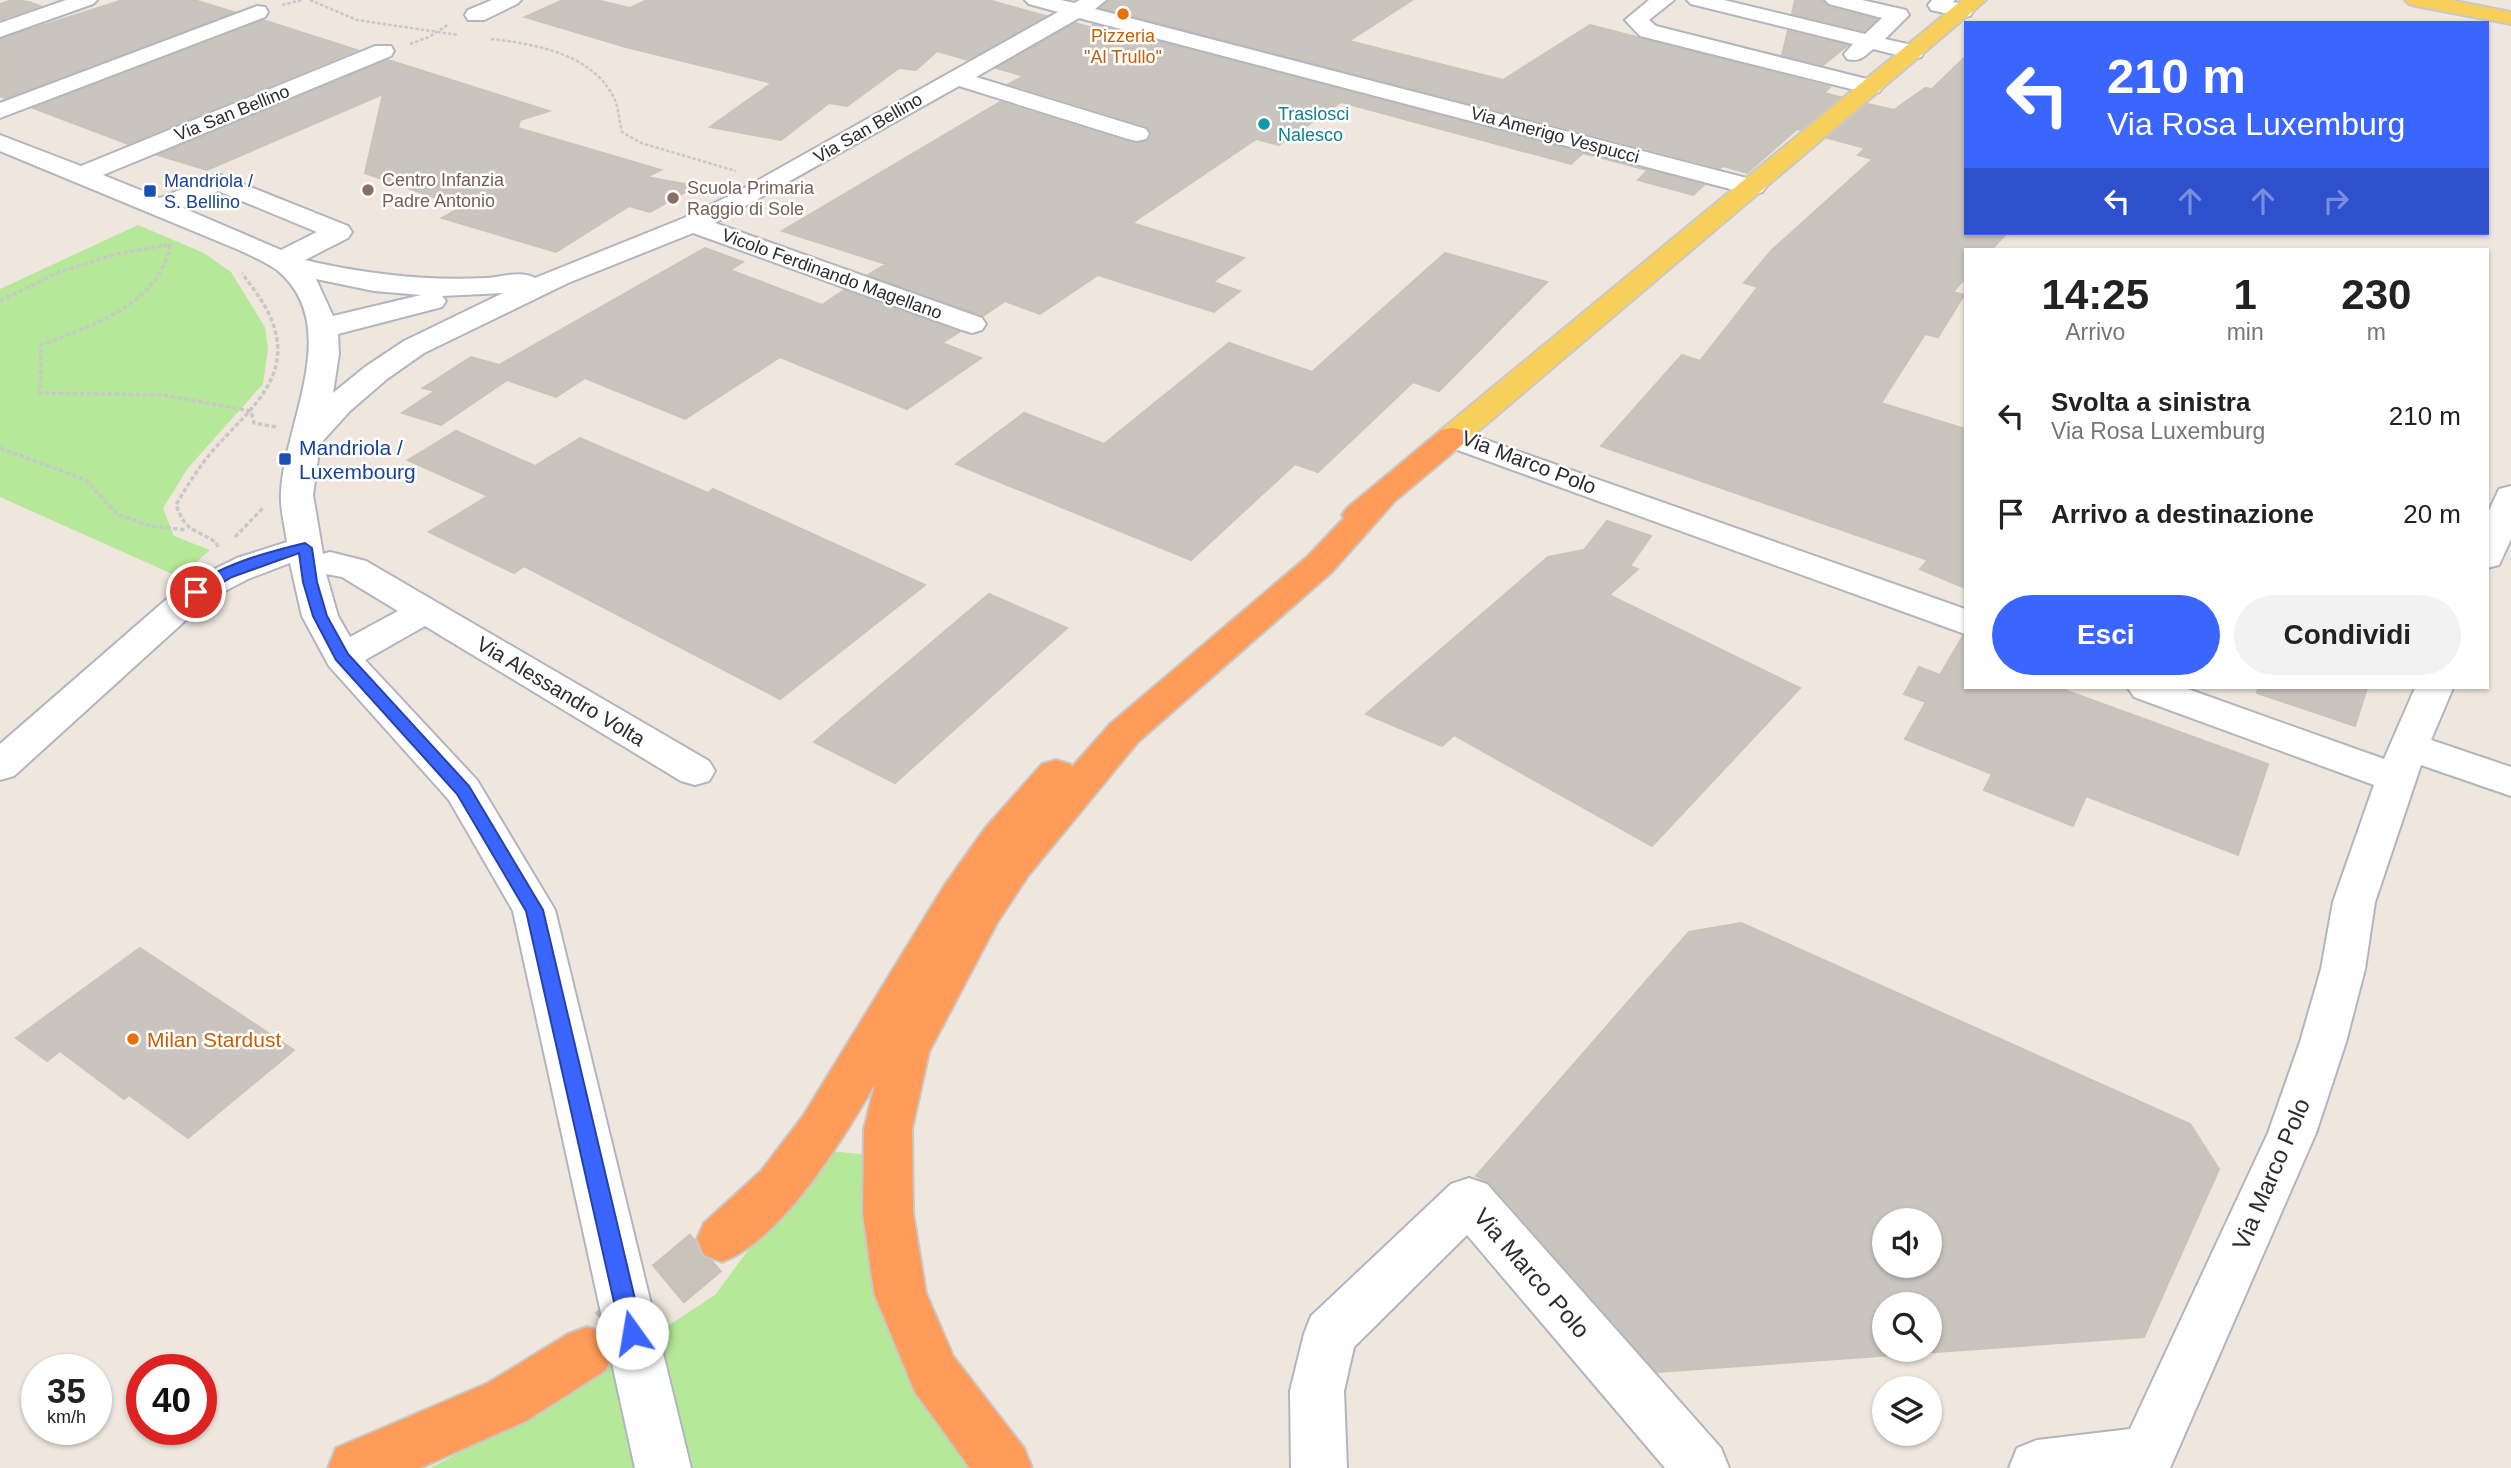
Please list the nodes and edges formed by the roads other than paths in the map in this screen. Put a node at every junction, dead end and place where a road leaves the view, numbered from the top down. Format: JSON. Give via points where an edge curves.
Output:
{"nodes":[{"id":1,"x":86,"y":0,"type":"edge"},
{"id":2,"x":510,"y":0,"type":"edge"},
{"id":3,"x":1036,"y":0,"type":"edge"},
{"id":4,"x":1663,"y":0,"type":"edge"},
{"id":5,"x":1698,"y":0,"type":"edge"},
{"id":6,"x":1836,"y":0,"type":"edge"},
{"id":7,"x":2416,"y":0,"type":"edge"},
{"id":8,"x":1085,"y":4,"type":"edge"},
{"id":9,"x":1960,"y":4,"type":"edge"},
{"id":10,"x":257,"y":12,"type":"dead end"},
{"id":11,"x":475,"y":15,"type":"road end"},
{"id":12,"x":2511,"y":19,"type":"edge"},
{"id":13,"x":0,"y":30,"type":"edge"},
{"id":14,"x":1869,"y":41,"type":"junction"},
{"id":15,"x":383,"y":51,"type":"road end"},
{"id":16,"x":1913,"y":52,"type":"junction"},
{"id":17,"x":1830,"y":77,"type":"junction"},
{"id":18,"x":957,"y":78,"type":"junction"},
{"id":19,"x":1871,"y":88,"type":"junction"},
{"id":20,"x":0,"y":111,"type":"edge"},
{"id":21,"x":1137,"y":134,"type":"dead end"},
{"id":22,"x":0,"y":142,"type":"edge"},
{"id":23,"x":80,"y":175,"type":"junction"},
{"id":24,"x":1753,"y":187,"type":"junction"},
{"id":25,"x":163,"y":207,"type":"junction"},
{"id":26,"x":693,"y":224,"type":"junction"},
{"id":27,"x":283,"y":262,"type":"junction"},
{"id":28,"x":558,"y":278,"type":"junction"},
{"id":29,"x":495,"y":286,"type":"junction"},
{"id":30,"x":475,"y":316,"type":"junction"},
{"id":31,"x":972,"y":324,"type":"dead end"},
{"id":32,"x":323,"y":329,"type":"junction"},
{"id":33,"x":294,"y":435,"type":"junction"},
{"id":34,"x":1452,"y":437,"type":"junction"},
{"id":35,"x":2511,"y":496,"type":"edge"},
{"id":36,"x":1378,"y":501,"type":"junction"},
{"id":37,"x":2489,"y":552,"type":"edge"},
{"id":38,"x":307,"y":557,"type":"junction"},
{"id":39,"x":427,"y":610,"type":"junction"},
{"id":40,"x":1964,"y":622,"type":"edge"},
{"id":41,"x":341,"y":657,"type":"junction"},
{"id":42,"x":2150,"y":689,"type":"edge"},
{"id":43,"x":2434,"y":689,"type":"edge"},
{"id":44,"x":2403,"y":762,"type":"junction"},
{"id":45,"x":0,"y":766,"type":"edge"},
{"id":46,"x":695,"y":771,"type":"dead end"},
{"id":47,"x":2511,"y":782,"type":"edge"},
{"id":48,"x":722,"y":1239,"type":"tunnel mouth"},
{"id":49,"x":587,"y":1352,"type":"tunnel mouth"},
{"id":50,"x":356,"y":1468,"type":"edge"},
{"id":51,"x":663,"y":1468,"type":"edge"},
{"id":52,"x":1004,"y":1468,"type":"edge"},
{"id":53,"x":1319,"y":1468,"type":"edge"},
{"id":54,"x":1701,"y":1468,"type":"edge"},
{"id":55,"x":2037,"y":1468,"type":"edge"}],
"edges":[{"from":1,"to":13,"type":"street"},
{"from":2,"to":11,"type":"street"},
{"from":3,"to":8,"type":"street","name":"Via Amerigo Vespucci"},
{"from":4,"to":17,"type":"street","via":[[1636,20],[1648,31]]},
{"from":5,"to":14,"type":"street"},
{"from":6,"to":14,"type":"street","via":[[1898,16]]},
{"from":7,"to":12,"type":"main road"},
{"from":8,"to":18,"type":"street","name":"Via San Bellino"},
{"from":8,"to":24,"type":"street","name":"Via Amerigo Vespucci"},
{"from":9,"to":16,"type":"main road"},
{"from":10,"to":20,"type":"street"},
{"from":14,"to":16,"type":"street"},
{"from":14,"to":17,"type":"street"},
{"from":15,"to":23,"type":"street","name":"Via San Bellino"},
{"from":16,"to":19,"type":"main road"},
{"from":17,"to":19,"type":"street"},
{"from":18,"to":21,"type":"street"},
{"from":18,"to":26,"type":"street","name":"Via San Bellino"},
{"from":19,"to":24,"type":"main road"},
{"from":22,"to":23,"type":"street","name":"Via San Bellino"},
{"from":23,"to":25,"type":"street","name":"Via San Bellino"},
{"from":24,"to":34,"type":"main road","name":"Via Marco Polo"},
{"from":25,"to":27,"type":"street","name":"Via San Bellino"},
{"from":25,"to":27,"type":"street","via":[[218,182],[339,232]]},
{"from":26,"to":28,"type":"street","name":"Via San Bellino"},
{"from":26,"to":31,"type":"street","name":"Vicolo Ferdinando Magellano"},
{"from":27,"to":29,"type":"street","name":"Via San Bellino","via":[[398,287]]},
{"from":27,"to":32,"type":"street","name":"Via San Bellino","via":[[307,288]]},
{"from":28,"to":29,"type":"street","name":"Via San Bellino"},
{"from":28,"to":30,"type":"street","name":"Via San Bellino"},
{"from":29,"to":32,"type":"street","name":"Via San Bellino"},
{"from":30,"to":32,"type":"street","name":"Via San Bellino","via":[[398,327]]},
{"from":30,"to":33,"type":"street","name":"Via San Bellino","via":[[414,347]]},
{"from":32,"to":33,"type":"street","name":"Via San Bellino","via":[[319,390]]},
{"from":33,"to":38,"type":"street"},
{"from":34,"to":36,"type":"highway"},
{"from":34,"to":40,"type":"street","name":"Via Marco Polo"},
{"from":35,"to":37,"type":"street"},
{"from":36,"to":48,"type":"highway","via":[[1298,558],[1107,720],[1017,816],[963,892],[881,1034],[793,1170]]},
{"from":36,"to":52,"type":"highway","via":[[1320,564],[1124,733],[1048,821],[981,912],[906,1051],[888,1129],[888,1213],[900,1293],[934,1374]]},
{"from":38,"to":39,"type":"street","name":"Via Alessandro Volta","via":[[354,569]]},
{"from":38,"to":41,"type":"street","via":[[320,616]]},
{"from":38,"to":45,"type":"street","name":"Via Alessandro Volta","via":[[275,555],[196,592]]},
{"from":39,"to":41,"type":"street"},
{"from":39,"to":46,"type":"street","name":"Via Alessandro Volta"},
{"from":41,"to":51,"type":"street","via":[[463,790],[534,910]]},
{"from":42,"to":44,"type":"street"},
{"from":43,"to":44,"type":"street","name":"Via Marco Polo"},
{"from":44,"to":47,"type":"street"},
{"from":44,"to":55,"type":"street","name":"Via Marco Polo","via":[[2354,901],[2343,969],[2292,1133],[2147,1455]]},
{"from":49,"to":50,"type":"highway","via":[[507,1402]]},
{"from":53,"to":54,"type":"street","name":"Via Marco Polo","via":[[1317,1391],[1330,1334],[1469,1200]]}]}
